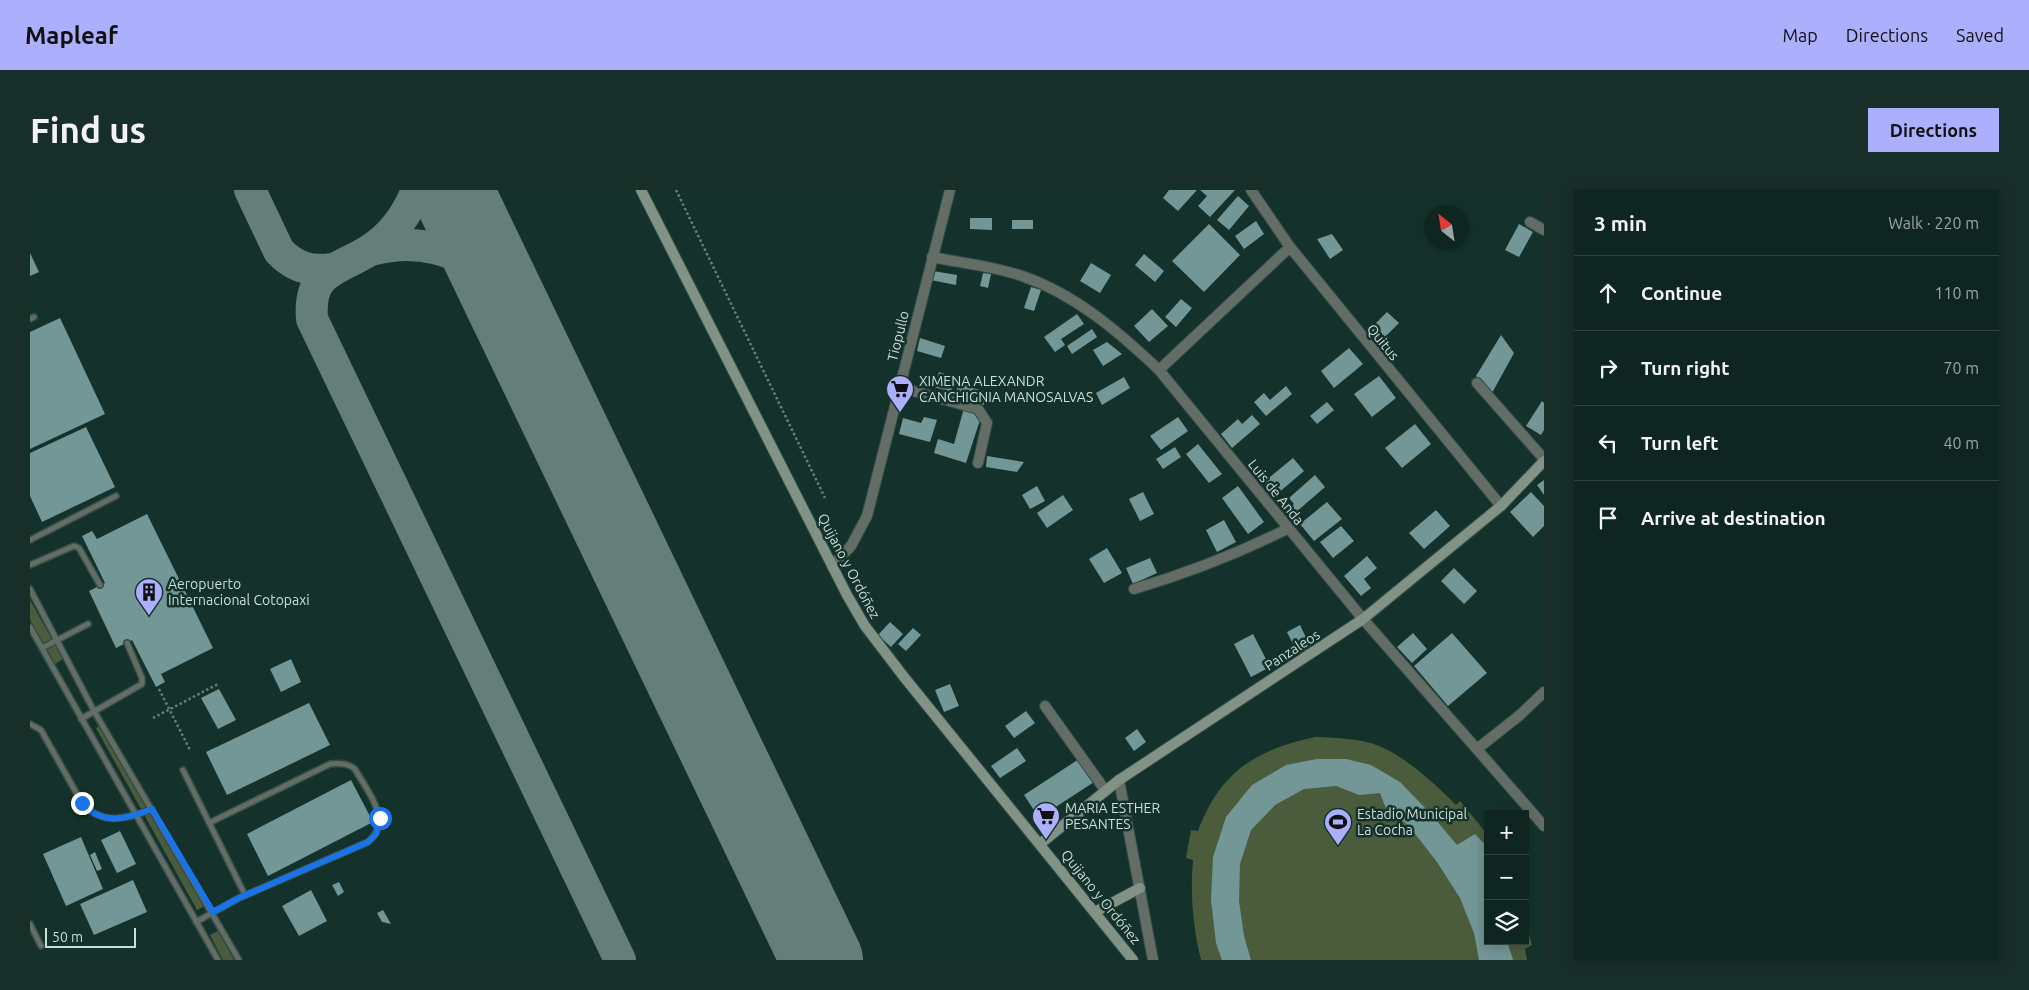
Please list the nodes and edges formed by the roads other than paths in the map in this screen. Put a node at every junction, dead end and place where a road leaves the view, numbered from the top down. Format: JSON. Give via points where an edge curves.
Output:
{"nodes":[{"id":1,"x":641,"y":190,"type":"edge"},
{"id":2,"x":950,"y":190,"type":"edge"},
{"id":3,"x":1251,"y":190,"type":"edge"},
{"id":4,"x":1530,"y":222,"type":"dead end"},
{"id":5,"x":1544,"y":230,"type":"edge"},
{"id":6,"x":1290,"y":246,"type":"junction"},
{"id":7,"x":932,"y":257,"type":"junction"},
{"id":8,"x":1158,"y":370,"type":"junction"},
{"id":9,"x":1477,"y":383,"type":"dead end"},
{"id":10,"x":899,"y":387,"type":"junction"},
{"id":11,"x":1544,"y":460,"type":"edge"},
{"id":12,"x":978,"y":463,"type":"dead end"},
{"id":13,"x":116,"y":496,"type":"dead end"},
{"id":14,"x":1501,"y":506,"type":"junction"},
{"id":15,"x":1287,"y":528,"type":"junction"},
{"id":16,"x":30,"y":540,"type":"edge"},
{"id":17,"x":30,"y":565,"type":"edge"},
{"id":18,"x":832,"y":566,"type":"junction"},
{"id":19,"x":100,"y":585,"type":"dead end"},
{"id":20,"x":1134,"y":588,"type":"dead end"},
{"id":21,"x":30,"y":589,"type":"edge"},
{"id":22,"x":1363,"y":619,"type":"junction"},
{"id":23,"x":88,"y":624,"type":"dead end"},
{"id":24,"x":30,"y":627,"type":"edge"},
{"id":25,"x":57,"y":641,"type":"junction"},
{"id":26,"x":126,"y":643,"type":"dead end"},
{"id":27,"x":42,"y":648,"type":"junction"},
{"id":28,"x":1544,"y":692,"type":"edge"},
{"id":29,"x":1044,"y":706,"type":"dead end"},
{"id":30,"x":94,"y":711,"type":"junction"},
{"id":31,"x":81,"y":719,"type":"junction"},
{"id":32,"x":30,"y":724,"type":"edge"},
{"id":33,"x":1477,"y":749,"type":"junction"},
{"id":34,"x":182,"y":770,"type":"dead end"},
{"id":35,"x":1119,"y":780,"type":"junction"},
{"id":36,"x":1105,"y":790,"type":"junction"},
{"id":37,"x":152,"y":809,"type":"junction"},
{"id":38,"x":136,"y":816,"type":"junction"},
{"id":39,"x":209,"y":823,"type":"junction"},
{"id":40,"x":1544,"y":826,"type":"edge"},
{"id":41,"x":1040,"y":844,"type":"junction"},
{"id":42,"x":1140,"y":888,"type":"junction"},
{"id":43,"x":245,"y":895,"type":"junction"},
{"id":44,"x":213,"y":912,"type":"junction"},
{"id":45,"x":1094,"y":912,"type":"junction"},
{"id":46,"x":196,"y":922,"type":"junction"},
{"id":47,"x":30,"y":924,"type":"edge"},
{"id":48,"x":41,"y":946,"type":"dead end"},
{"id":49,"x":218,"y":960,"type":"edge"},
{"id":50,"x":240,"y":960,"type":"edge"},
{"id":51,"x":1133,"y":960,"type":"edge"},
{"id":52,"x":1153,"y":960,"type":"edge"}],
"edges":[{"from":1,"to":18,"type":"street","name":"Quijano y Ordóñez"},
{"from":2,"to":7,"type":"street","name":"Tiopullo"},
{"from":3,"to":6,"type":"street","name":"Quitus"},
{"from":4,"to":5,"type":"street"},
{"from":6,"to":8,"type":"street"},
{"from":6,"to":14,"type":"street","name":"Quitus"},
{"from":7,"to":8,"type":"street","name":"Luis de Anda","via":[[1021,275],[1055,290],[1096,315]]},
{"from":7,"to":10,"type":"street","name":"Tiopullo"},
{"from":8,"to":15,"type":"street","name":"Luis de Anda"},
{"from":9,"to":11,"type":"street"},
{"from":10,"to":12,"type":"street","via":[[978,409],[987,423]]},
{"from":10,"to":18,"type":"street","name":"Tiopullo","via":[[867,516],[851,546]]},
{"from":11,"to":14,"type":"street","name":"Panzaleos"},
{"from":13,"to":16,"type":"lane"},
{"from":14,"to":22,"type":"street","name":"Panzaleos"},
{"from":15,"to":20,"type":"street","via":[[1195,570]]},
{"from":15,"to":22,"type":"street","name":"Luis de Anda"},
{"from":17,"to":19,"type":"lane","via":[[74,546],[79,548]]},
{"from":18,"to":41,"type":"street","name":"Quijano y Ordóñez","via":[[870,633]]},
{"from":21,"to":25,"type":"lane"},
{"from":22,"to":33,"type":"street","name":"Luis de Anda"},
{"from":22,"to":35,"type":"street","name":"Panzaleos"},
{"from":23,"to":25,"type":"lane"},
{"from":24,"to":27,"type":"lane"},
{"from":25,"to":27,"type":"lane"},
{"from":25,"to":30,"type":"lane"},
{"from":26,"to":30,"type":"lane","via":[[142,684]]},
{"from":27,"to":31,"type":"lane"},
{"from":28,"to":33,"type":"street"},
{"from":29,"to":36,"type":"street"},
{"from":30,"to":31,"type":"lane"},
{"from":30,"to":37,"type":"lane"},
{"from":31,"to":38,"type":"lane"},
{"from":32,"to":38,"type":"lane","via":[[41,730],[82,803],[91,811],[110,819]]},
{"from":33,"to":40,"type":"street","name":"Luis de Anda"},
{"from":34,"to":39,"type":"lane"},
{"from":35,"to":36,"type":"street","name":"Panzaleos"},
{"from":35,"to":42,"type":"street"},
{"from":36,"to":41,"type":"street","name":"Panzaleos"},
{"from":37,"to":38,"type":"lane"},
{"from":37,"to":44,"type":"lane"},
{"from":38,"to":46,"type":"lane"},
{"from":39,"to":43,"type":"lane"},
{"from":39,"to":43,"type":"lane","via":[[330,764],[343,764],[355,769],[377,808],[379,828],[368,842]]},
{"from":41,"to":45,"type":"street","name":"Quijano y Ordóñez"},
{"from":42,"to":45,"type":"street"},
{"from":42,"to":52,"type":"street"},
{"from":43,"to":44,"type":"lane"},
{"from":44,"to":46,"type":"lane"},
{"from":44,"to":50,"type":"lane"},
{"from":45,"to":51,"type":"street","name":"Quijano y Ordóñez"},
{"from":46,"to":49,"type":"lane"},
{"from":47,"to":48,"type":"lane"}]}
